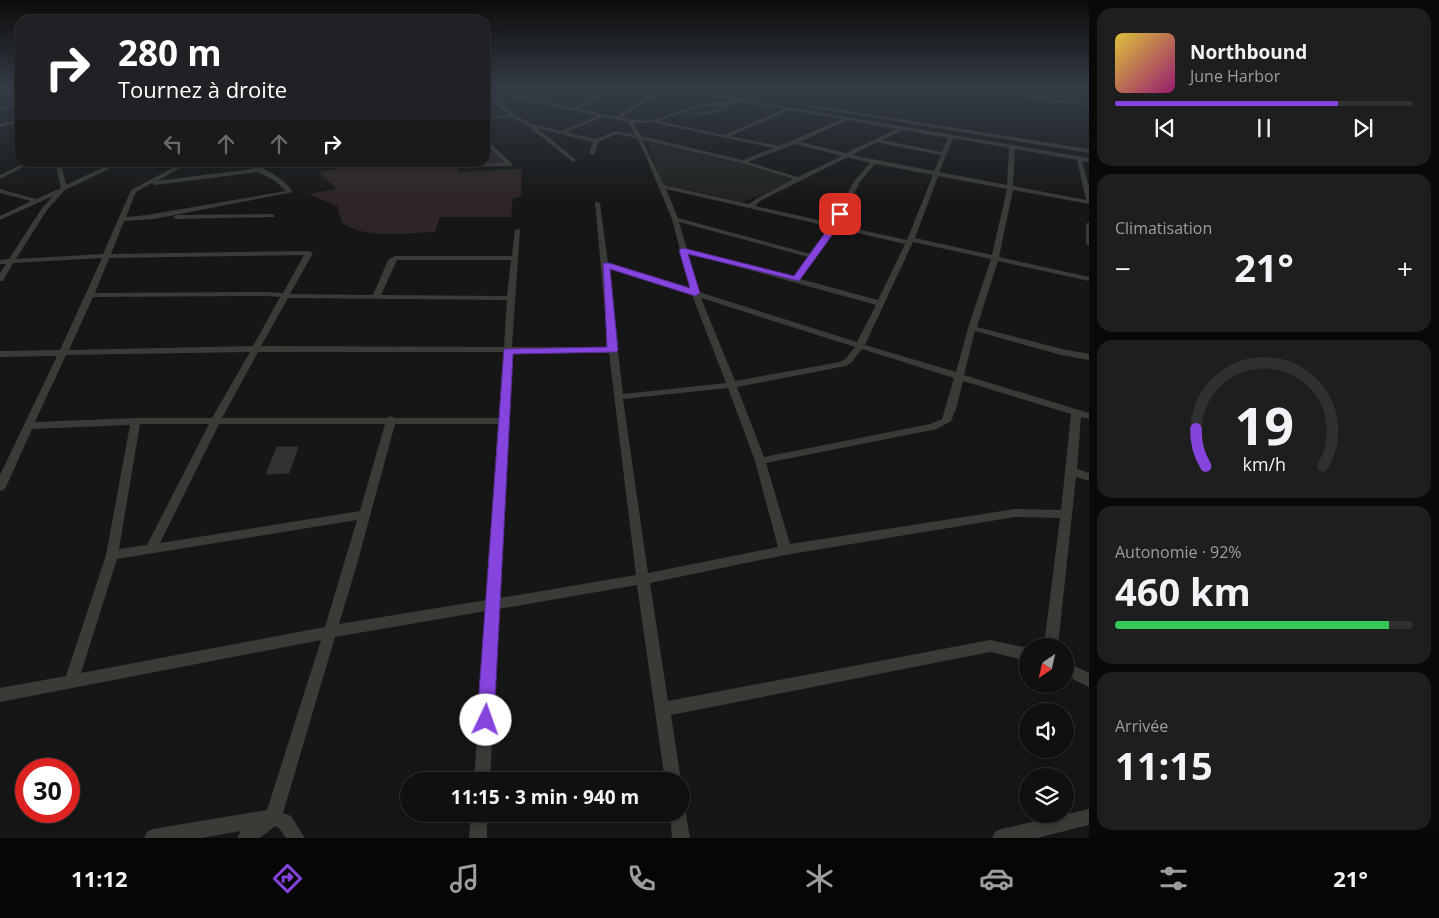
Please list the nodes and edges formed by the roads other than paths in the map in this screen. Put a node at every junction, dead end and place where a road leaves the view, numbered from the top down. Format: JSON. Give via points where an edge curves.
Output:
{"nodes":[{"id":1,"x":531,"y":126,"type":"edge"},
{"id":2,"x":534,"y":126,"type":"edge"},
{"id":3,"x":576,"y":126,"type":"edge"},
{"id":4,"x":633,"y":126,"type":"edge"},
{"id":5,"x":672,"y":126,"type":"edge"},
{"id":6,"x":749,"y":126,"type":"edge"},
{"id":7,"x":831,"y":126,"type":"edge"},
{"id":8,"x":891,"y":126,"type":"edge"},
{"id":9,"x":934,"y":126,"type":"edge"},
{"id":10,"x":903,"y":128,"type":"junction"},
{"id":11,"x":560,"y":133,"type":"junction"},
{"id":12,"x":726,"y":136,"type":"junction"},
{"id":13,"x":951,"y":136,"type":"junction"},
{"id":14,"x":639,"y":137,"type":"junction"},
{"id":15,"x":596,"y":141,"type":"junction"},
{"id":16,"x":879,"y":141,"type":"junction"},
{"id":17,"x":795,"y":142,"type":"junction"},
{"id":18,"x":490,"y":145,"type":"edge"},
{"id":19,"x":1012,"y":147,"type":"junction"},
{"id":20,"x":779,"y":148,"type":"junction"},
{"id":21,"x":1089,"y":151,"type":"edge"},
{"id":22,"x":592,"y":153,"type":"dead end"},
{"id":23,"x":945,"y":154,"type":"junction"},
{"id":24,"x":846,"y":156,"type":"junction"},
{"id":25,"x":1079,"y":158,"type":"junction"},
{"id":26,"x":573,"y":160,"type":"dead end"},
{"id":27,"x":1089,"y":160,"type":"edge"},
{"id":28,"x":744,"y":162,"type":"junction"},
{"id":29,"x":874,"y":162,"type":"junction"},
{"id":30,"x":490,"y":165,"type":"edge"},
{"id":31,"x":20,"y":167,"type":"edge"},
{"id":32,"x":59,"y":167,"type":"edge"},
{"id":33,"x":109,"y":167,"type":"edge"},
{"id":34,"x":179,"y":167,"type":"edge"},
{"id":35,"x":252,"y":167,"type":"edge"},
{"id":36,"x":257,"y":170,"type":"junction"},
{"id":37,"x":935,"y":174,"type":"junction"},
{"id":38,"x":0,"y":176,"type":"edge"},
{"id":39,"x":798,"y":179,"type":"junction"},
{"id":40,"x":146,"y":184,"type":"junction"},
{"id":41,"x":660,"y":186,"type":"junction"},
{"id":42,"x":64,"y":188,"type":"junction"},
{"id":43,"x":1010,"y":188,"type":"junction"},
{"id":44,"x":0,"y":191,"type":"edge"},
{"id":45,"x":1089,"y":200,"type":"edge"},
{"id":46,"x":37,"y":201,"type":"junction"},
{"id":47,"x":597,"y":203,"type":"dead end"},
{"id":48,"x":752,"y":206,"type":"junction"},
{"id":49,"x":272,"y":216,"type":"dead end"},
{"id":50,"x":149,"y":217,"type":"junction"},
{"id":51,"x":0,"y":218,"type":"edge"},
{"id":52,"x":123,"y":219,"type":"junction"},
{"id":53,"x":675,"y":219,"type":"junction"},
{"id":54,"x":1089,"y":224,"type":"edge"},
{"id":55,"x":834,"y":227,"type":"junction"},
{"id":56,"x":518,"y":230,"type":"dead end"},
{"id":57,"x":1089,"y":240,"type":"edge"},
{"id":58,"x":910,"y":241,"type":"junction"},
{"id":59,"x":1089,"y":244,"type":"edge"},
{"id":60,"x":683,"y":250,"type":"junction"},
{"id":61,"x":107,"y":256,"type":"junction"},
{"id":62,"x":812,"y":256,"type":"junction"},
{"id":63,"x":516,"y":258,"type":"junction"},
{"id":64,"x":995,"y":258,"type":"junction"},
{"id":65,"x":13,"y":261,"type":"junction"},
{"id":66,"x":0,"y":262,"type":"edge"},
{"id":67,"x":606,"y":265,"type":"junction"},
{"id":68,"x":0,"y":279,"type":"edge"},
{"id":69,"x":796,"y":279,"type":"junction"},
{"id":70,"x":1089,"y":279,"type":"edge"},
{"id":71,"x":695,"y":293,"type":"junction"},
{"id":72,"x":90,"y":295,"type":"junction"},
{"id":73,"x":286,"y":295,"type":"junction"},
{"id":74,"x":376,"y":297,"type":"junction"},
{"id":75,"x":511,"y":298,"type":"junction"},
{"id":76,"x":879,"y":303,"type":"junction"},
{"id":77,"x":972,"y":328,"type":"junction"},
{"id":78,"x":860,"y":346,"type":"junction"},
{"id":79,"x":257,"y":349,"type":"junction"},
{"id":80,"x":613,"y":350,"type":"junction"},
{"id":81,"x":508,"y":351,"type":"junction"},
{"id":82,"x":64,"y":353,"type":"junction"},
{"id":83,"x":0,"y":354,"type":"edge"},
{"id":84,"x":1089,"y":357,"type":"edge"},
{"id":85,"x":958,"y":376,"type":"junction"},
{"id":86,"x":732,"y":385,"type":"junction"},
{"id":87,"x":619,"y":397,"type":"junction"},
{"id":88,"x":1076,"y":412,"type":"junction"},
{"id":89,"x":1089,"y":416,"type":"edge"},
{"id":90,"x":216,"y":420,"type":"junction"},
{"id":91,"x":391,"y":420,"type":"junction"},
{"id":92,"x":136,"y":421,"type":"junction"},
{"id":93,"x":504,"y":421,"type":"junction"},
{"id":94,"x":28,"y":426,"type":"junction"},
{"id":95,"x":760,"y":461,"type":"junction"},
{"id":96,"x":1071,"y":471,"type":"junction"},
{"id":97,"x":1089,"y":477,"type":"edge"},
{"id":98,"x":0,"y":487,"type":"edge"},
{"id":99,"x":1066,"y":514,"type":"junction"},
{"id":100,"x":364,"y":515,"type":"junction"},
{"id":101,"x":151,"y":549,"type":"junction"},
{"id":102,"x":785,"y":550,"type":"junction"},
{"id":103,"x":112,"y":555,"type":"junction"},
{"id":104,"x":642,"y":579,"type":"junction"},
{"id":105,"x":493,"y":603,"type":"junction"},
{"id":106,"x":330,"y":632,"type":"junction"},
{"id":107,"x":1052,"y":638,"type":"edge"},
{"id":108,"x":1019,"y":653,"type":"edge"},
{"id":109,"x":1074,"y":672,"type":"edge"},
{"id":110,"x":1089,"y":680,"type":"edge"},
{"id":111,"x":72,"y":682,"type":"junction"},
{"id":112,"x":0,"y":695,"type":"edge"},
{"id":113,"x":663,"y":709,"type":"junction"},
{"id":114,"x":483,"y":772,"type":"edge"},
{"id":115,"x":672,"y":772,"type":"edge"},
{"id":116,"x":273,"y":817,"type":"junction"},
{"id":117,"x":1089,"y":817,"type":"edge"},
{"id":118,"x":479,"y":822,"type":"edge"},
{"id":119,"x":679,"y":822,"type":"edge"},
{"id":120,"x":152,"y":838,"type":"edge"},
{"id":121,"x":246,"y":838,"type":"edge"},
{"id":122,"x":296,"y":838,"type":"edge"},
{"id":123,"x":478,"y":838,"type":"edge"},
{"id":124,"x":681,"y":838,"type":"edge"},
{"id":125,"x":1001,"y":838,"type":"edge"}],
"edges":[{"from":1,"to":26,"type":"street"},
{"from":2,"to":11,"type":"street"},
{"from":3,"to":11,"type":"street"},
{"from":4,"to":14,"type":"street"},
{"from":5,"to":12,"type":"street"},
{"from":6,"to":12,"type":"street"},
{"from":7,"to":17,"type":"street"},
{"from":8,"to":10,"type":"street"},
{"from":9,"to":21,"type":"street"},
{"from":10,"to":13,"type":"street"},
{"from":10,"to":16,"type":"street"},
{"from":11,"to":15,"type":"street"},
{"from":12,"to":20,"type":"street"},
{"from":13,"to":19,"type":"street"},
{"from":13,"to":23,"type":"street"},
{"from":14,"to":15,"type":"street","via":[[616,132]]},
{"from":14,"to":28,"type":"street"},
{"from":14,"to":41,"type":"street"},
{"from":15,"to":22,"type":"street"},
{"from":16,"to":23,"type":"street"},
{"from":16,"to":24,"type":"street"},
{"from":17,"to":20,"type":"street"},
{"from":17,"to":24,"type":"street"},
{"from":18,"to":30,"type":"street","via":[[510,165]]},
{"from":19,"to":25,"type":"street"},
{"from":19,"to":43,"type":"street"},
{"from":20,"to":28,"type":"street"},
{"from":23,"to":37,"type":"street"},
{"from":24,"to":29,"type":"street"},
{"from":24,"to":39,"type":"street"},
{"from":25,"to":27,"type":"street"},
{"from":25,"to":45,"type":"street"},
{"from":28,"to":39,"type":"street"},
{"from":29,"to":37,"type":"street"},
{"from":29,"to":55,"type":"street","via":[[856,181]]},
{"from":31,"to":38,"type":"street"},
{"from":32,"to":42,"type":"street"},
{"from":33,"to":42,"type":"street"},
{"from":34,"to":40,"type":"street"},
{"from":35,"to":36,"type":"street"},
{"from":36,"to":40,"type":"street"},
{"from":36,"to":50,"type":"street","via":[[289,187],[290,192]]},
{"from":37,"to":43,"type":"street"},
{"from":37,"to":58,"type":"street"},
{"from":39,"to":48,"type":"street"},
{"from":40,"to":52,"type":"street","via":[[133,191]]},
{"from":41,"to":48,"type":"street"},
{"from":41,"to":53,"type":"street"},
{"from":42,"to":46,"type":"street"},
{"from":42,"to":65,"type":"street","via":[[44,210]]},
{"from":43,"to":45,"type":"street"},
{"from":43,"to":64,"type":"street"},
{"from":44,"to":46,"type":"street"},
{"from":46,"to":51,"type":"street"},
{"from":47,"to":67,"type":"street"},
{"from":48,"to":55,"type":"street"},
{"from":49,"to":50,"type":"street"},
{"from":50,"to":52,"type":"street"},
{"from":52,"to":61,"type":"street"},
{"from":53,"to":60,"type":"street"},
{"from":53,"to":62,"type":"street"},
{"from":54,"to":57,"type":"street"},
{"from":55,"to":58,"type":"street"},
{"from":55,"to":62,"type":"street"},
{"from":56,"to":63,"type":"street"},
{"from":57,"to":59,"type":"street"},
{"from":58,"to":64,"type":"street"},
{"from":58,"to":76,"type":"street"},
{"from":60,"to":69,"type":"street"},
{"from":60,"to":71,"type":"street"},
{"from":61,"to":65,"type":"street"},
{"from":61,"to":72,"type":"street"},
{"from":61,"to":73,"type":"street","via":[[309,253]]},
{"from":62,"to":69,"type":"street"},
{"from":63,"to":74,"type":"street","via":[[395,258]]},
{"from":63,"to":75,"type":"street"},
{"from":64,"to":70,"type":"street"},
{"from":64,"to":77,"type":"street"},
{"from":65,"to":66,"type":"street"},
{"from":65,"to":68,"type":"street"},
{"from":67,"to":71,"type":"street"},
{"from":67,"to":80,"type":"street"},
{"from":69,"to":76,"type":"street"},
{"from":71,"to":78,"type":"street"},
{"from":71,"to":86,"type":"street"},
{"from":72,"to":73,"type":"street"},
{"from":72,"to":82,"type":"street"},
{"from":73,"to":74,"type":"street","via":[[305,298]]},
{"from":73,"to":79,"type":"street"},
{"from":74,"to":75,"type":"street"},
{"from":75,"to":81,"type":"street"},
{"from":76,"to":78,"type":"street"},
{"from":77,"to":84,"type":"street"},
{"from":77,"to":85,"type":"street"},
{"from":78,"to":85,"type":"street"},
{"from":78,"to":86,"type":"street","via":[[843,364]]},
{"from":79,"to":81,"type":"street"},
{"from":79,"to":82,"type":"street"},
{"from":79,"to":90,"type":"street"},
{"from":80,"to":81,"type":"street"},
{"from":80,"to":87,"type":"street"},
{"from":81,"to":93,"type":"street"},
{"from":82,"to":83,"type":"street"},
{"from":82,"to":94,"type":"street"},
{"from":85,"to":88,"type":"street"},
{"from":85,"to":95,"type":"street","via":[[946,421],[933,427]]},
{"from":86,"to":87,"type":"street"},
{"from":86,"to":95,"type":"street"},
{"from":87,"to":104,"type":"street"},
{"from":88,"to":89,"type":"street"},
{"from":88,"to":96,"type":"street"},
{"from":90,"to":91,"type":"street"},
{"from":90,"to":92,"type":"street"},
{"from":90,"to":101,"type":"street"},
{"from":91,"to":93,"type":"street"},
{"from":91,"to":100,"type":"street"},
{"from":92,"to":94,"type":"street"},
{"from":92,"to":103,"type":"street"},
{"from":93,"to":105,"type":"street"},
{"from":94,"to":98,"type":"street"},
{"from":95,"to":102,"type":"street"},
{"from":96,"to":97,"type":"street"},
{"from":96,"to":99,"type":"street"},
{"from":99,"to":102,"type":"street","via":[[1015,513]]},
{"from":99,"to":107,"type":"street"},
{"from":100,"to":101,"type":"street"},
{"from":100,"to":106,"type":"street"},
{"from":101,"to":103,"type":"street"},
{"from":102,"to":104,"type":"street"},
{"from":103,"to":111,"type":"street"},
{"from":104,"to":105,"type":"street"},
{"from":104,"to":113,"type":"street"},
{"from":105,"to":106,"type":"street"},
{"from":105,"to":114,"type":"street"},
{"from":106,"to":111,"type":"street"},
{"from":106,"to":116,"type":"street"},
{"from":108,"to":113,"type":"street","via":[[990,646]]},
{"from":109,"to":110,"type":"street"},
{"from":111,"to":112,"type":"street"},
{"from":113,"to":115,"type":"street"},
{"from":116,"to":120,"type":"street"},
{"from":116,"to":121,"type":"street"},
{"from":116,"to":122,"type":"street","via":[[285,822]]},
{"from":117,"to":125,"type":"street"},
{"from":118,"to":123,"type":"street"},
{"from":119,"to":124,"type":"street"}]}
